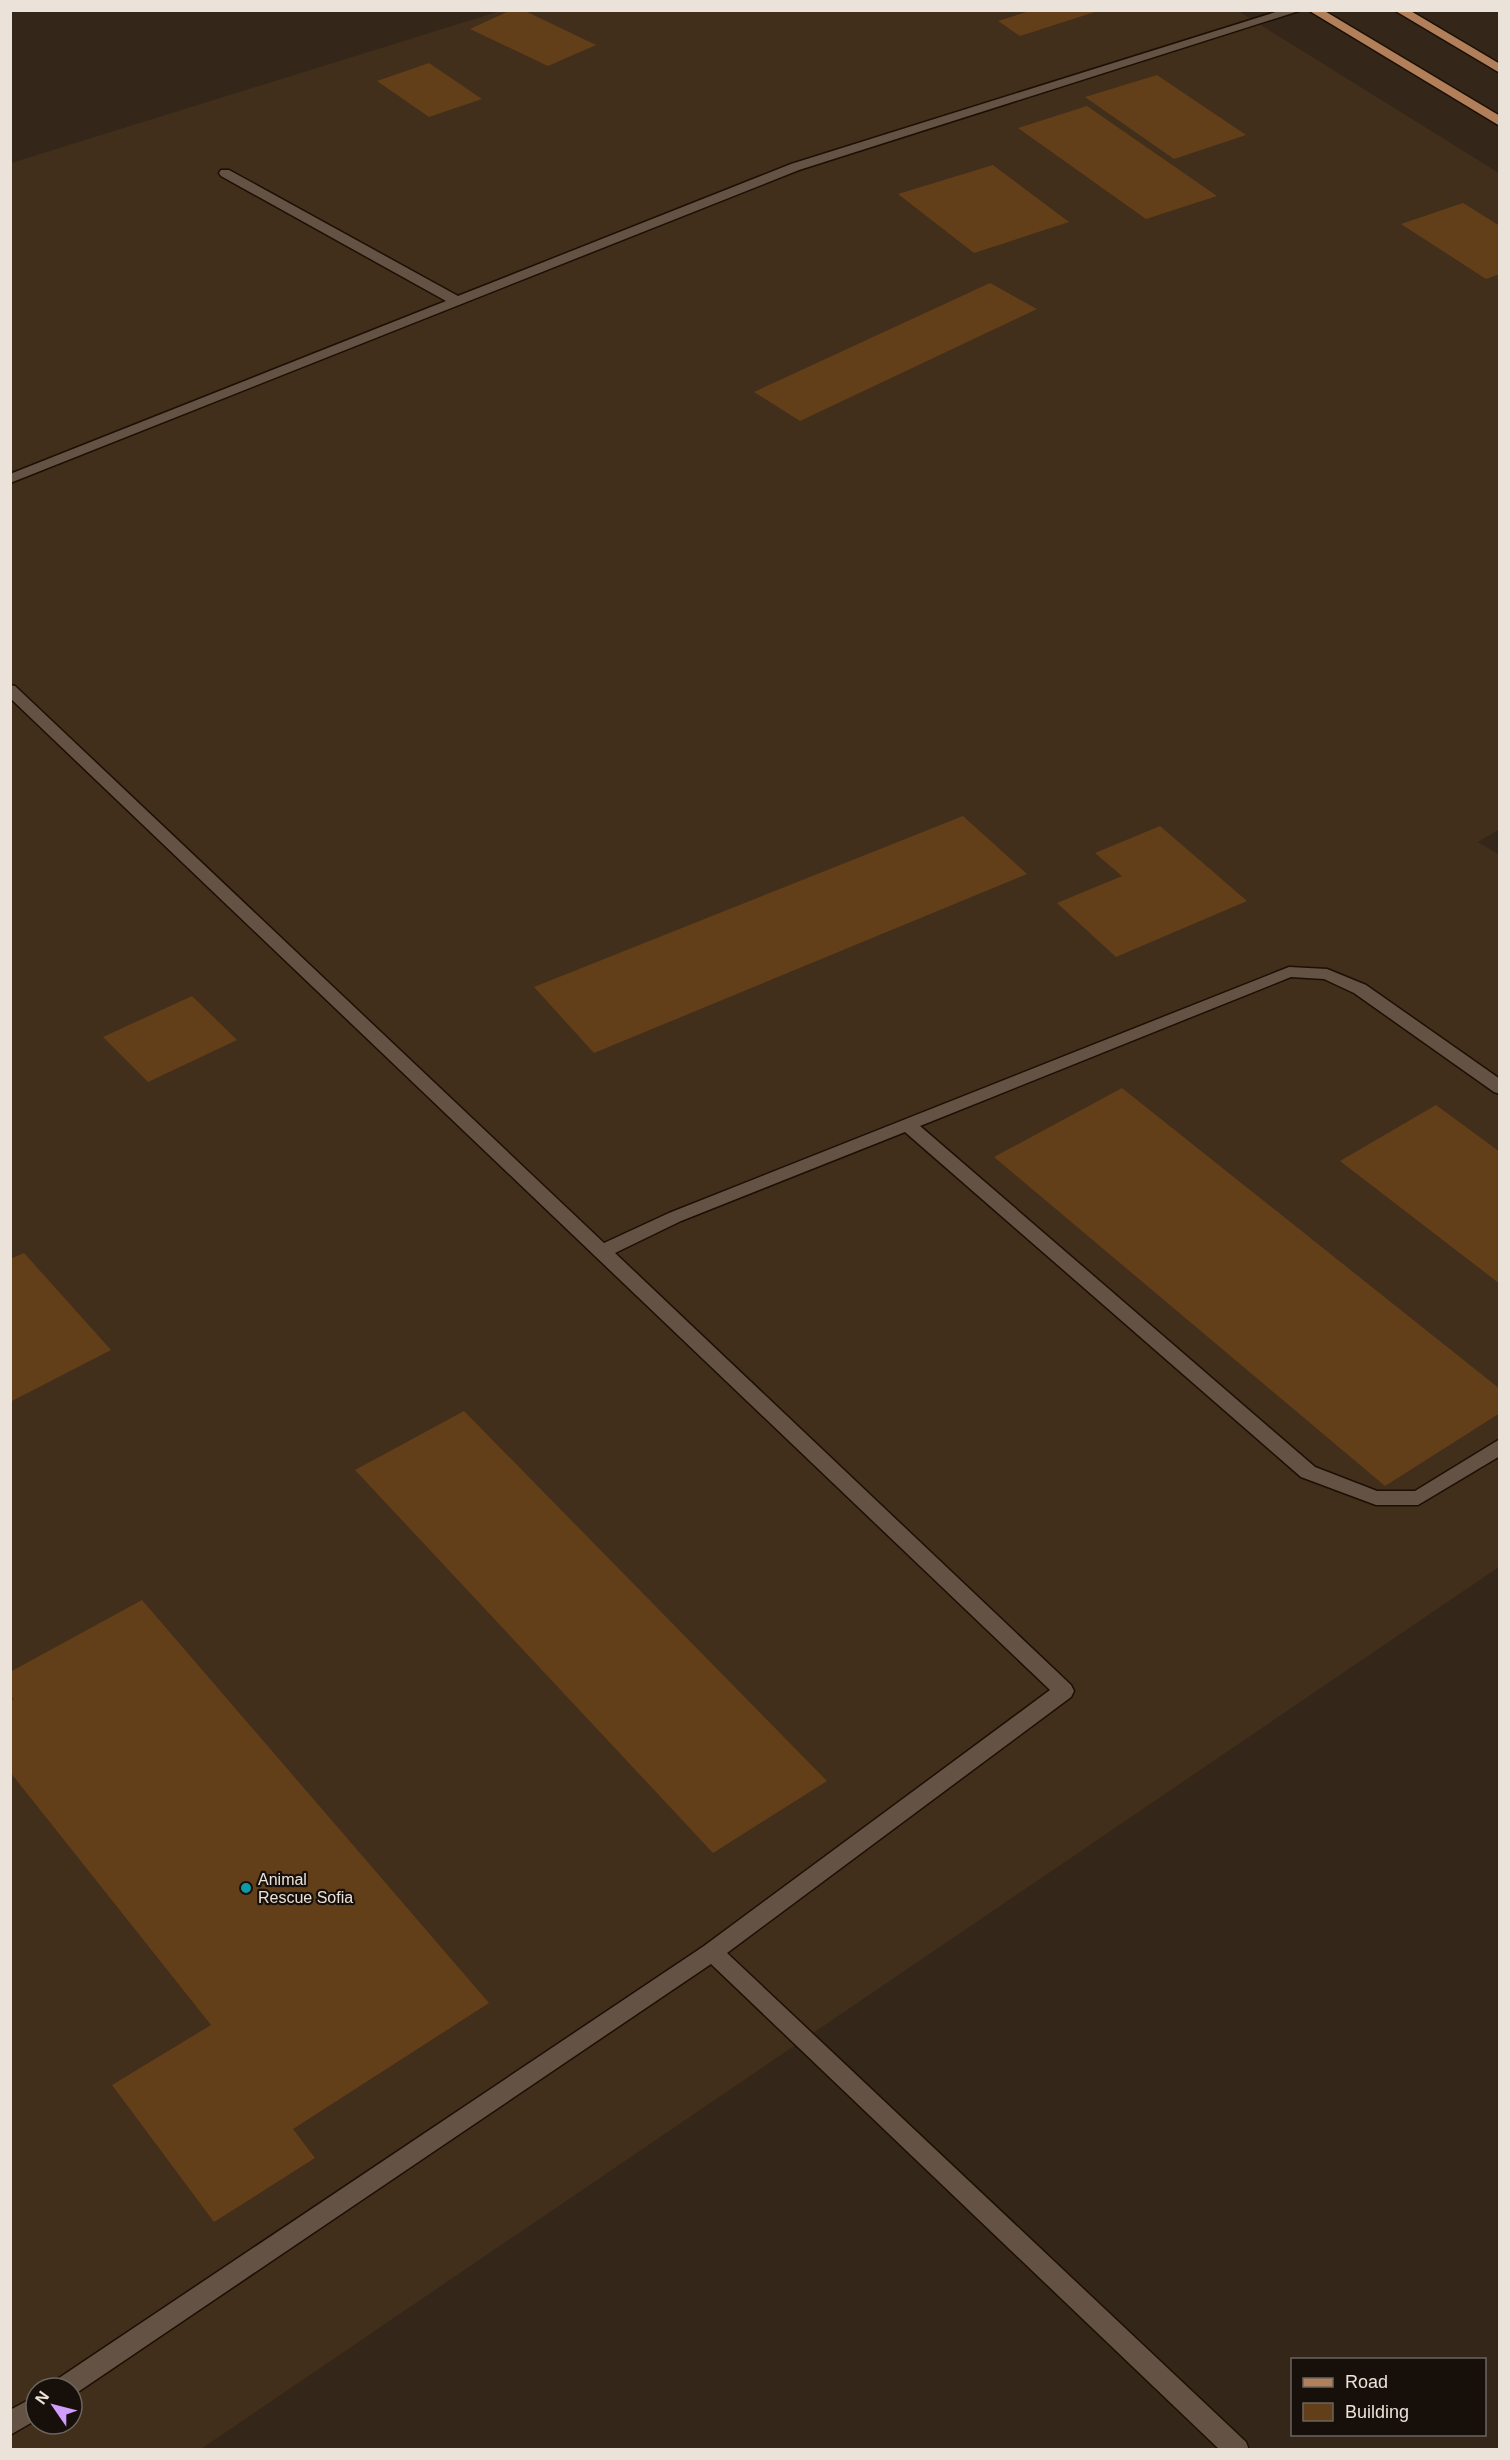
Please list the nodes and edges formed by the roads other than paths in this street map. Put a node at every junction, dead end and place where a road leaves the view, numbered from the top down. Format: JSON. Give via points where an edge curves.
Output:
{"nodes":[{"id":1,"x":1296,"y":10,"type":"edge"},
{"id":2,"x":1314,"y":10,"type":"edge"},
{"id":3,"x":1400,"y":10,"type":"edge"},
{"id":4,"x":1500,"y":69,"type":"edge"},
{"id":5,"x":1500,"y":122,"type":"edge"},
{"id":6,"x":225,"y":173,"type":"dead end"},
{"id":7,"x":456,"y":302,"type":"junction"},
{"id":8,"x":10,"y":479,"type":"edge"},
{"id":9,"x":10,"y":689,"type":"edge"},
{"id":10,"x":1500,"y":1088,"type":"edge"},
{"id":11,"x":908,"y":1124,"type":"junction"},
{"id":12,"x":603,"y":1251,"type":"junction"},
{"id":13,"x":1500,"y":1446,"type":"edge"},
{"id":14,"x":712,"y":1952,"type":"junction"},
{"id":15,"x":82,"y":2376,"type":"edge"},
{"id":16,"x":24,"y":2415,"type":"edge"},
{"id":17,"x":10,"y":2424,"type":"edge"},
{"id":18,"x":1237,"y":2450,"type":"edge"}],
"edges":[{"from":1,"to":7,"type":"lane","via":[[795,166]]},
{"from":2,"to":5,"type":"main road"},
{"from":3,"to":4,"type":"main road"},
{"from":6,"to":7,"type":"lane"},
{"from":7,"to":8,"type":"lane"},
{"from":9,"to":12,"type":"lane"},
{"from":10,"to":11,"type":"lane","via":[[1360,989],[1327,974],[1289,972]]},
{"from":11,"to":12,"type":"lane","via":[[675,1217]]},
{"from":11,"to":13,"type":"lane","via":[[1308,1472],[1376,1498],[1418,1498]]},
{"from":12,"to":14,"type":"lane","via":[[1064,1691]]},
{"from":14,"to":15,"type":"lane"},
{"from":14,"to":18,"type":"lane"},
{"from":16,"to":17,"type":"lane"}]}
